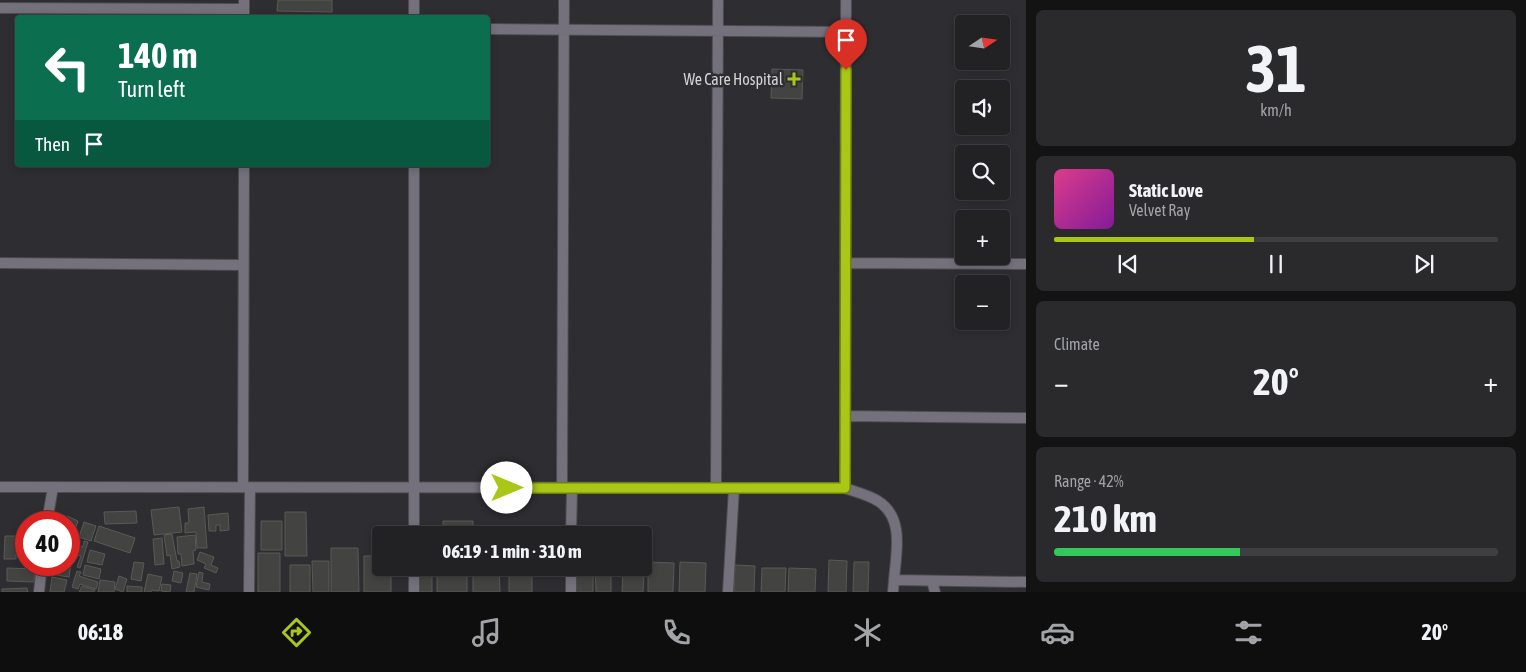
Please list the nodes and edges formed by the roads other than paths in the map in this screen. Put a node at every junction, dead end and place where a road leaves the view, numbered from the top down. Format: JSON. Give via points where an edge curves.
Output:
{"nodes":[{"id":1,"x":414,"y":0,"type":"edge"},
{"id":2,"x":564,"y":0,"type":"edge"},
{"id":3,"x":718,"y":0,"type":"edge"},
{"id":4,"x":846,"y":0,"type":"edge"},
{"id":5,"x":0,"y":8,"type":"edge"},
{"id":6,"x":244,"y":9,"type":"edge"},
{"id":7,"x":414,"y":15,"type":"edge"},
{"id":8,"x":490,"y":29,"type":"edge"},
{"id":9,"x":564,"y":30,"type":"junction"},
{"id":10,"x":718,"y":31,"type":"junction"},
{"id":11,"x":846,"y":32,"type":"junction"},
{"id":12,"x":244,"y":167,"type":"edge"},
{"id":13,"x":414,"y":167,"type":"edge"},
{"id":14,"x":0,"y":263,"type":"edge"},
{"id":15,"x":846,"y":263,"type":"junction"},
{"id":16,"x":1026,"y":264,"type":"edge"},
{"id":17,"x":243,"y":265,"type":"junction"},
{"id":18,"x":845,"y":416,"type":"junction"},
{"id":19,"x":1026,"y":418,"type":"edge"},
{"id":20,"x":0,"y":487,"type":"edge"},
{"id":21,"x":53,"y":487,"type":"junction"},
{"id":22,"x":246,"y":488,"type":"junction"},
{"id":23,"x":414,"y":488,"type":"junction"},
{"id":24,"x":567,"y":488,"type":"junction"},
{"id":25,"x":716,"y":488,"type":"junction"},
{"id":26,"x":734,"y":488,"type":"junction"},
{"id":27,"x":845,"y":488,"type":"junction"},
{"id":28,"x":50,"y":511,"type":"edge"},
{"id":29,"x":414,"y":526,"type":"edge"},
{"id":30,"x":571,"y":526,"type":"edge"},
{"id":31,"x":41,"y":576,"type":"edge"},
{"id":32,"x":414,"y":576,"type":"edge"},
{"id":33,"x":571,"y":576,"type":"edge"},
{"id":34,"x":894,"y":580,"type":"junction"},
{"id":35,"x":932,"y":581,"type":"junction"},
{"id":36,"x":1026,"y":582,"type":"edge"},
{"id":37,"x":39,"y":592,"type":"edge"},
{"id":38,"x":249,"y":592,"type":"edge"},
{"id":39,"x":414,"y":592,"type":"edge"},
{"id":40,"x":571,"y":592,"type":"edge"},
{"id":41,"x":728,"y":592,"type":"edge"},
{"id":42,"x":893,"y":592,"type":"edge"},
{"id":43,"x":935,"y":592,"type":"edge"}],
"edges":[{"from":1,"to":7,"type":"street"},
{"from":2,"to":9,"type":"street"},
{"from":3,"to":10,"type":"street"},
{"from":4,"to":11,"type":"street"},
{"from":5,"to":6,"type":"street"},
{"from":8,"to":9,"type":"street"},
{"from":9,"to":10,"type":"street"},
{"from":9,"to":24,"type":"street"},
{"from":10,"to":11,"type":"street"},
{"from":10,"to":25,"type":"street"},
{"from":11,"to":15,"type":"street"},
{"from":12,"to":17,"type":"street"},
{"from":13,"to":23,"type":"street"},
{"from":14,"to":17,"type":"street"},
{"from":15,"to":16,"type":"street"},
{"from":15,"to":18,"type":"street"},
{"from":17,"to":22,"type":"street"},
{"from":18,"to":19,"type":"street"},
{"from":18,"to":27,"type":"street"},
{"from":20,"to":21,"type":"street"},
{"from":21,"to":22,"type":"street"},
{"from":21,"to":28,"type":"street"},
{"from":22,"to":23,"type":"street"},
{"from":22,"to":38,"type":"street"},
{"from":23,"to":24,"type":"street"},
{"from":23,"to":29,"type":"street"},
{"from":24,"to":25,"type":"street"},
{"from":24,"to":30,"type":"street"},
{"from":25,"to":26,"type":"street"},
{"from":26,"to":27,"type":"street"},
{"from":26,"to":41,"type":"street"},
{"from":27,"to":34,"type":"street","via":[[878,500],[892,516],[897,528]]},
{"from":31,"to":37,"type":"street"},
{"from":32,"to":39,"type":"street"},
{"from":33,"to":40,"type":"street"},
{"from":34,"to":35,"type":"street"},
{"from":34,"to":42,"type":"street"},
{"from":35,"to":36,"type":"street"},
{"from":35,"to":43,"type":"street"}]}
